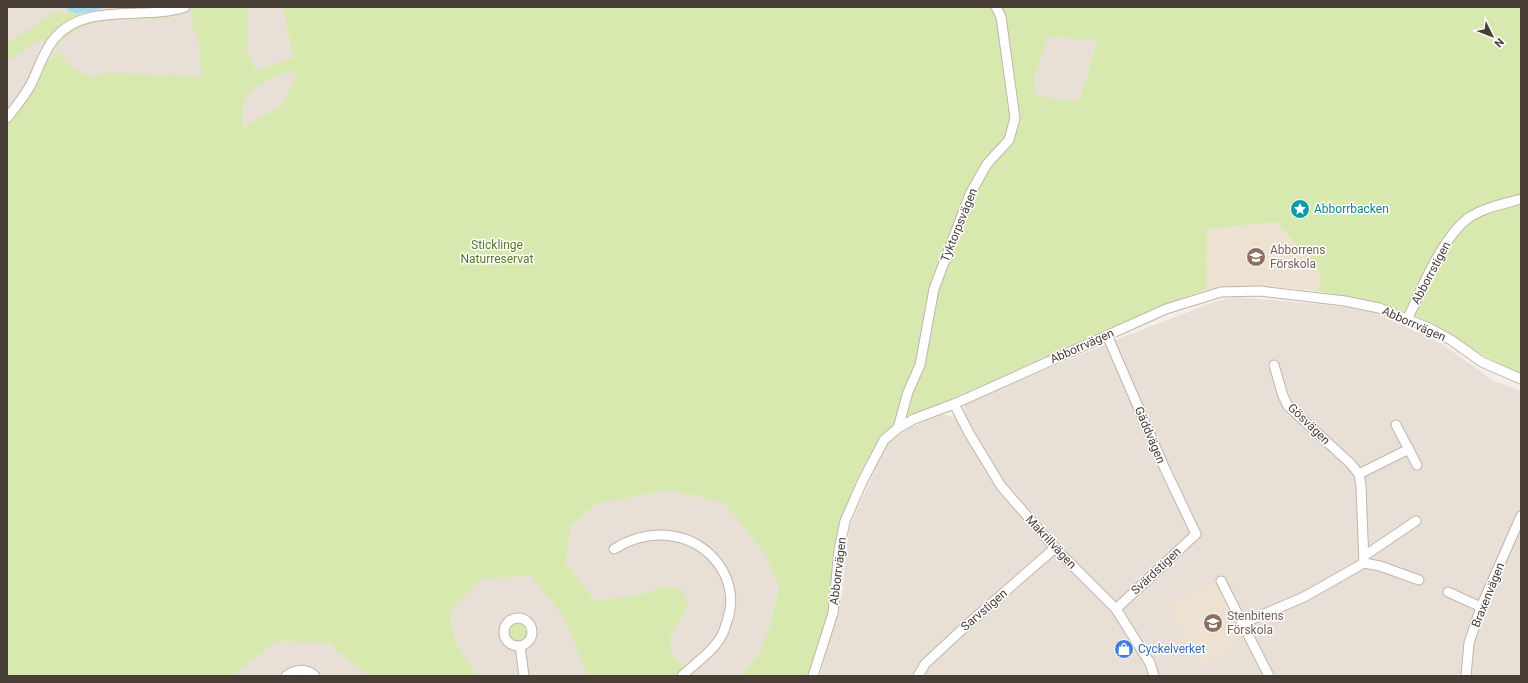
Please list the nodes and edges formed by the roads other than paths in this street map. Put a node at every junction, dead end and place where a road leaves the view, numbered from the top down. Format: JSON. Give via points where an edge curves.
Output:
{"nodes":[{"id":1,"x":185,"y":7,"type":"edge"},
{"id":2,"x":996,"y":7,"type":"edge"},
{"id":3,"x":7,"y":118,"type":"edge"},
{"id":4,"x":1521,"y":199,"type":"edge"},
{"id":5,"x":1408,"y":318,"type":"junction"},
{"id":6,"x":1108,"y":335,"type":"junction"},
{"id":7,"x":1274,"y":365,"type":"dead end"},
{"id":8,"x":1521,"y":379,"type":"edge"},
{"id":9,"x":954,"y":404,"type":"junction"},
{"id":10,"x":1396,"y":426,"type":"dead end"},
{"id":11,"x":898,"y":428,"type":"junction"},
{"id":12,"x":1409,"y":449,"type":"junction"},
{"id":13,"x":1417,"y":465,"type":"dead end"},
{"id":14,"x":1359,"y":474,"type":"junction"},
{"id":15,"x":1521,"y":516,"type":"edge"},
{"id":16,"x":1416,"y":521,"type":"dead end"},
{"id":17,"x":1196,"y":534,"type":"joint"},
{"id":18,"x":614,"y":548,"type":"dead end"},
{"id":19,"x":1055,"y":548,"type":"junction"},
{"id":20,"x":1364,"y":559,"type":"junction"},
{"id":21,"x":1419,"y":580,"type":"dead end"},
{"id":22,"x":1220,"y":581,"type":"dead end"},
{"id":23,"x":1448,"y":592,"type":"dead end"},
{"id":24,"x":1481,"y":607,"type":"junction"},
{"id":25,"x":1116,"y":609,"type":"junction"},
{"id":26,"x":1243,"y":623,"type":"junction"},
{"id":27,"x":520,"y":646,"type":"dead end"},
{"id":28,"x":286,"y":676,"type":"edge"},
{"id":29,"x":315,"y":676,"type":"edge"},
{"id":30,"x":524,"y":676,"type":"edge"},
{"id":31,"x":682,"y":676,"type":"edge"},
{"id":32,"x":813,"y":676,"type":"edge"},
{"id":33,"x":918,"y":676,"type":"edge"},
{"id":34,"x":1154,"y":676,"type":"edge"},
{"id":35,"x":1269,"y":676,"type":"edge"},
{"id":36,"x":1466,"y":676,"type":"edge"}],
"edges":[{"from":1,"to":3,"type":"street","via":[[160,13],[93,16],[63,31],[54,38],[29,87]]},
{"from":2,"to":11,"type":"street","name":"Tyktorpsvägen","via":[[1002,17],[1015,118],[1009,140],[988,164],[970,194],[934,289],[920,365],[908,392]]},
{"from":4,"to":5,"type":"street","name":"Abborrstigen","via":[[1481,212],[1468,219],[1452,235]]},
{"from":5,"to":6,"type":"street","name":"Abborrvägen","via":[[1379,308],[1345,301],[1260,291],[1221,292],[1166,309]]},
{"from":5,"to":8,"type":"street","name":"Abborrvägen","via":[[1451,340],[1482,362]]},
{"from":6,"to":9,"type":"street","name":"Abborrvägen"},
{"from":6,"to":17,"type":"street","name":"Gäddvägen","via":[[1165,469]]},
{"from":7,"to":14,"type":"street","name":"Gösvägen","via":[[1288,406]]},
{"from":9,"to":11,"type":"street","name":"Abborrvägen"},
{"from":9,"to":19,"type":"street","name":"Makrillvägen","via":[[1001,486]]},
{"from":10,"to":12,"type":"street"},
{"from":11,"to":32,"type":"street","name":"Abborrvägen","via":[[879,448],[845,521],[839,550],[833,613]]},
{"from":12,"to":13,"type":"street"},
{"from":12,"to":14,"type":"street"},
{"from":14,"to":20,"type":"street"},
{"from":15,"to":24,"type":"street","name":"Braxenvägen"},
{"from":16,"to":20,"type":"street"},
{"from":17,"to":25,"type":"street","name":"Svärdstigen"},
{"from":18,"to":31,"type":"street","via":[[644,536],[674,536],[699,546],[712,556],[724,572],[729,583],[731,608],[723,634],[712,649]]},
{"from":19,"to":25,"type":"street","name":"Makrillvägen"},
{"from":19,"to":33,"type":"street","name":"Sarvstigen","via":[[968,624],[926,664]]},
{"from":20,"to":21,"type":"street"},
{"from":20,"to":26,"type":"street","via":[[1304,597]]},
{"from":22,"to":26,"type":"street"},
{"from":23,"to":24,"type":"street"},
{"from":24,"to":36,"type":"street","name":"Braxenvägen","via":[[1469,643]]},
{"from":25,"to":34,"type":"street","name":"Makrillvägen","via":[[1150,663]]},
{"from":26,"to":35,"type":"street"},
{"from":27,"to":30,"type":"street"},
{"from":28,"to":29,"type":"street","via":[[299,670]]}]}
